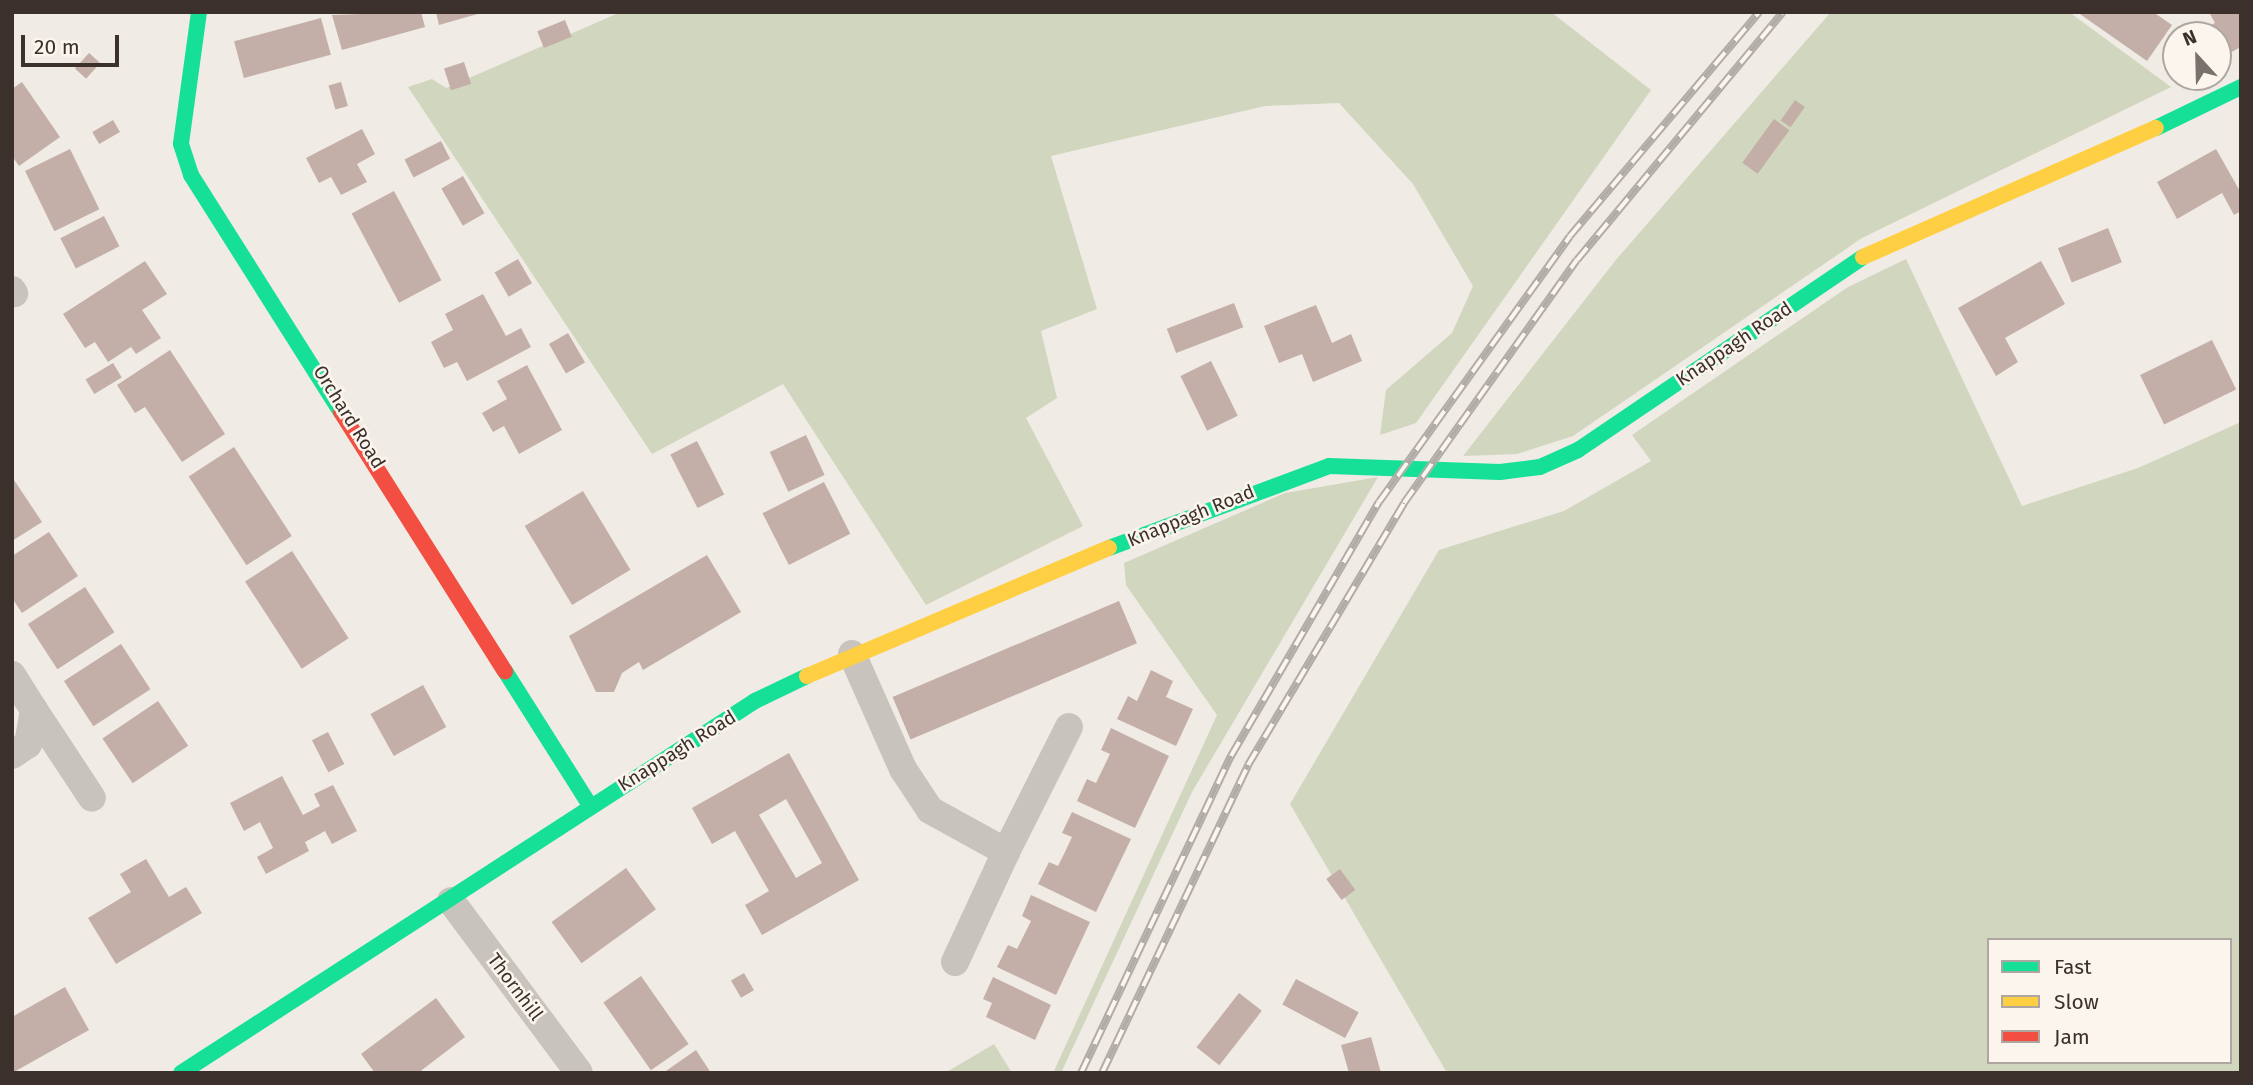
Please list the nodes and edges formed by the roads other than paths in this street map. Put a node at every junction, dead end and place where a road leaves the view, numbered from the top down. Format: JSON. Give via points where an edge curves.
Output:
{"nodes":[{"id":1,"x":199,"y":12,"type":"edge"},
{"id":2,"x":2241,"y":87,"type":"edge"},
{"id":3,"x":852,"y":654,"type":"junction"},
{"id":4,"x":12,"y":674,"type":"edge"},
{"id":5,"x":34,"y":709,"type":"junction"},
{"id":6,"x":1069,"y":727,"type":"dead end"},
{"id":7,"x":12,"y":755,"type":"edge"},
{"id":8,"x":92,"y":798,"type":"dead end"},
{"id":9,"x":589,"y":804,"type":"junction"},
{"id":10,"x":1006,"y":852,"type":"junction"},
{"id":11,"x":451,"y":901,"type":"junction"},
{"id":12,"x":955,"y":962,"type":"dead end"},
{"id":13,"x":181,"y":1073,"type":"edge"},
{"id":14,"x":579,"y":1073,"type":"edge"}],
"edges":[{"from":1,"to":9,"type":"main road","name":"Orchard Road","via":[[181,144],[191,174]]},
{"from":2,"to":3,"type":"main road","name":"Knappagh Road","via":[[2063,173],[1872,251],[1578,450],[1540,467],[1500,472],[1329,466],[1280,479]]},
{"from":3,"to":9,"type":"main road","name":"Knappagh Road","via":[[755,701]]},
{"from":3,"to":10,"type":"street","via":[[903,769],[930,810]]},
{"from":4,"to":5,"type":"street"},
{"from":5,"to":7,"type":"street","via":[[28,744]]},
{"from":5,"to":8,"type":"street"},
{"from":6,"to":10,"type":"street"},
{"from":9,"to":11,"type":"main road","name":"Knappagh Road"},
{"from":10,"to":12,"type":"street"},
{"from":11,"to":13,"type":"main road","name":"Knappagh Road"},
{"from":11,"to":14,"type":"street","name":"Thornhill"}]}
